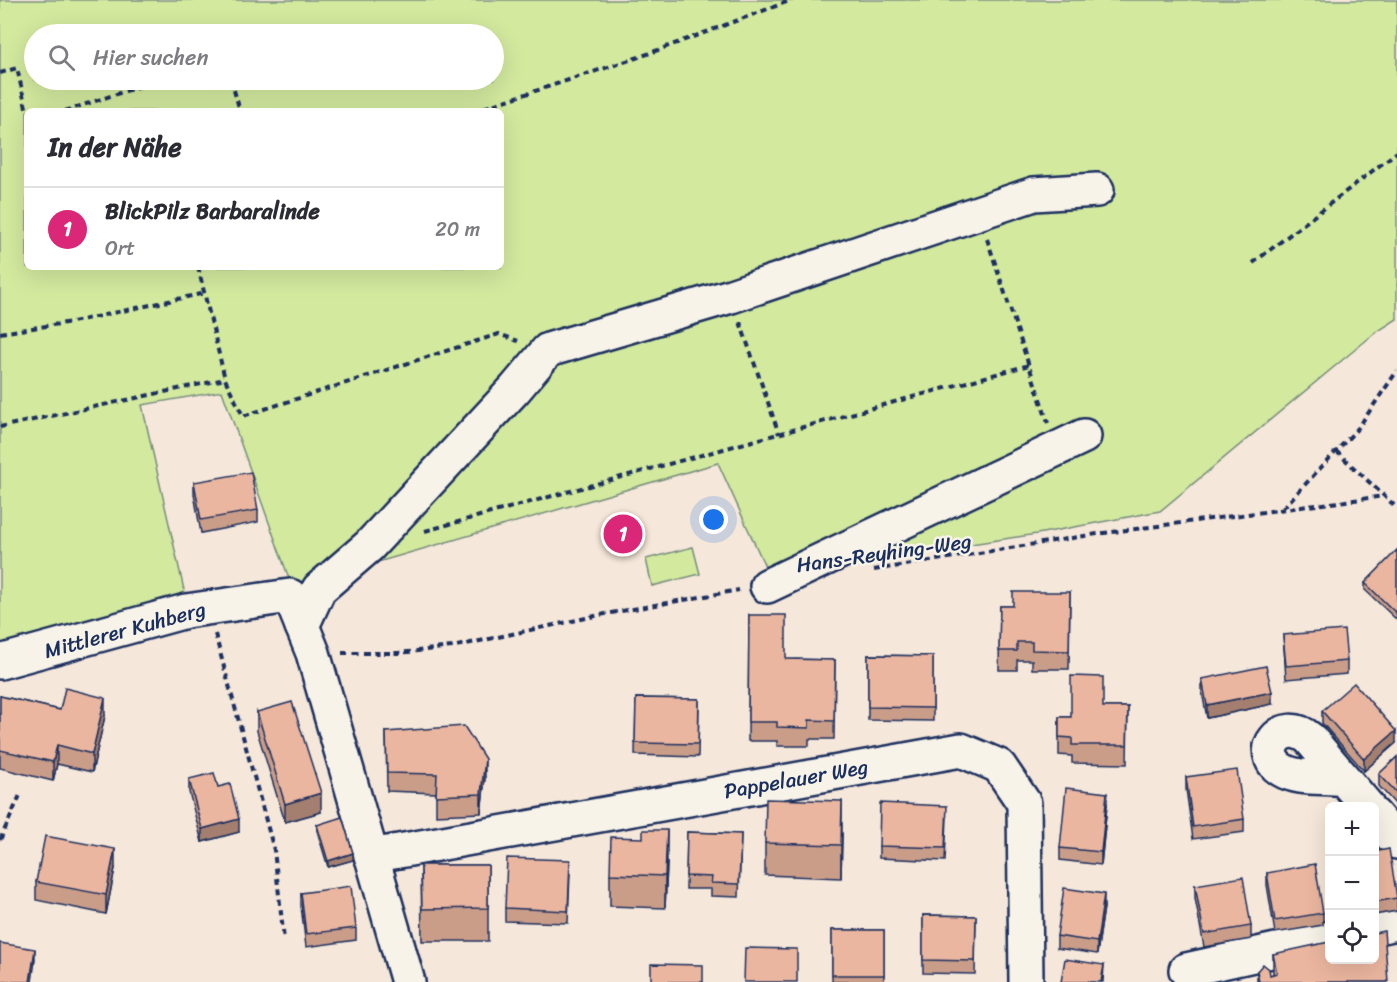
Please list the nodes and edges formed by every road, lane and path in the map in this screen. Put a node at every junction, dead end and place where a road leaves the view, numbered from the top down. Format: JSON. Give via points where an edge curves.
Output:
{"nodes":[{"id":1,"x":792,"y":0,"type":"edge"},
{"id":2,"x":0,"y":73,"type":"edge"},
{"id":3,"x":129,"y":90,"type":"edge"},
{"id":4,"x":234,"y":90,"type":"edge"},
{"id":5,"x":26,"y":108,"type":"edge"},
{"id":6,"x":74,"y":108,"type":"edge"},
{"id":7,"x":239,"y":108,"type":"edge"},
{"id":8,"x":483,"y":108,"type":"edge"},
{"id":9,"x":1397,"y":152,"type":"edge"},
{"id":10,"x":1097,"y":190,"type":"dead end"},
{"id":11,"x":978,"y":213,"type":"junction"},
{"id":12,"x":1253,"y":263,"type":"dead end"},
{"id":13,"x":199,"y":270,"type":"edge"},
{"id":14,"x":205,"y":293,"type":"junction"},
{"id":15,"x":731,"y":296,"type":"junction"},
{"id":16,"x":0,"y":333,"type":"edge"},
{"id":17,"x":548,"y":350,"type":"junction"},
{"id":18,"x":1029,"y":364,"type":"junction"},
{"id":19,"x":1397,"y":371,"type":"edge"},
{"id":20,"x":225,"y":379,"type":"junction"},
{"id":21,"x":1046,"y":415,"type":"dead end"},
{"id":22,"x":0,"y":427,"type":"edge"},
{"id":23,"x":779,"y":434,"type":"junction"},
{"id":24,"x":1084,"y":436,"type":"dead end"},
{"id":25,"x":1336,"y":451,"type":"junction"},
{"id":26,"x":1384,"y":496,"type":"junction"},
{"id":27,"x":1397,"y":508,"type":"edge"},
{"id":28,"x":1282,"y":509,"type":"junction"},
{"id":29,"x":414,"y":534,"type":"dead end"},
{"id":30,"x":873,"y":570,"type":"dead end"},
{"id":31,"x":767,"y":586,"type":"joint"},
{"id":32,"x":208,"y":608,"type":"junction"},
{"id":33,"x":307,"y":639,"type":"junction"},
{"id":34,"x":0,"y":662,"type":"edge"},
{"id":35,"x":1343,"y":779,"type":"dead end"},
{"id":36,"x":21,"y":793,"type":"dead end"},
{"id":37,"x":1363,"y":802,"type":"edge"},
{"id":38,"x":1379,"y":821,"type":"edge"},
{"id":39,"x":0,"y":840,"type":"edge"},
{"id":40,"x":1397,"y":842,"type":"edge"},
{"id":41,"x":371,"y":856,"type":"junction"},
{"id":42,"x":1397,"y":924,"type":"edge"},
{"id":43,"x":1379,"y":927,"type":"edge"},
{"id":44,"x":1325,"y":939,"type":"edge"},
{"id":45,"x":284,"y":940,"type":"dead end"},
{"id":46,"x":1186,"y":970,"type":"dead end"},
{"id":47,"x":408,"y":982,"type":"edge"},
{"id":48,"x":1026,"y":982,"type":"edge"}],
"edges":[{"from":1,"to":8,"type":"path","via":[[642,56]]},
{"from":2,"to":5,"type":"path","via":[[17,68]]},
{"from":3,"to":6,"type":"path"},
{"from":4,"to":7,"type":"path"},
{"from":9,"to":12,"type":"path"},
{"from":10,"to":11,"type":"street","via":[[1034,195]]},
{"from":11,"to":15,"type":"street"},
{"from":11,"to":18,"type":"path"},
{"from":13,"to":14,"type":"path"},
{"from":14,"to":16,"type":"path"},
{"from":14,"to":20,"type":"path"},
{"from":15,"to":17,"type":"street"},
{"from":15,"to":23,"type":"path"},
{"from":17,"to":20,"type":"path","via":[[499,334],[243,416]]},
{"from":17,"to":33,"type":"street","via":[[369,546],[319,589]]},
{"from":18,"to":21,"type":"path"},
{"from":18,"to":23,"type":"path"},
{"from":19,"to":25,"type":"path","via":[[1358,428]]},
{"from":20,"to":22,"type":"path"},
{"from":23,"to":29,"type":"path"},
{"from":24,"to":31,"type":"street"},
{"from":25,"to":26,"type":"path"},
{"from":25,"to":28,"type":"path"},
{"from":26,"to":27,"type":"path"},
{"from":26,"to":28,"type":"path","name":"Hans-Reyhing-Weg"},
{"from":28,"to":30,"type":"path","name":"Hans-Reyhing-Weg"},
{"from":31,"to":33,"type":"path","via":[[600,615],[452,647],[399,653]]},
{"from":32,"to":33,"type":"street","name":"Mittlerer Kuhberg","via":[[290,596]]},
{"from":32,"to":34,"type":"street","name":"Mittlerer Kuhberg"},
{"from":32,"to":45,"type":"path","via":[[274,850]]},
{"from":33,"to":41,"type":"street"},
{"from":35,"to":37,"type":"street"},
{"from":36,"to":39,"type":"path"},
{"from":38,"to":40,"type":"street"},
{"from":41,"to":47,"type":"street"},
{"from":41,"to":48,"type":"street","name":"Pappelauer Weg","via":[[961,750],[999,765],[1024,802]]},
{"from":42,"to":43,"type":"street"},
{"from":44,"to":46,"type":"street"}]}
